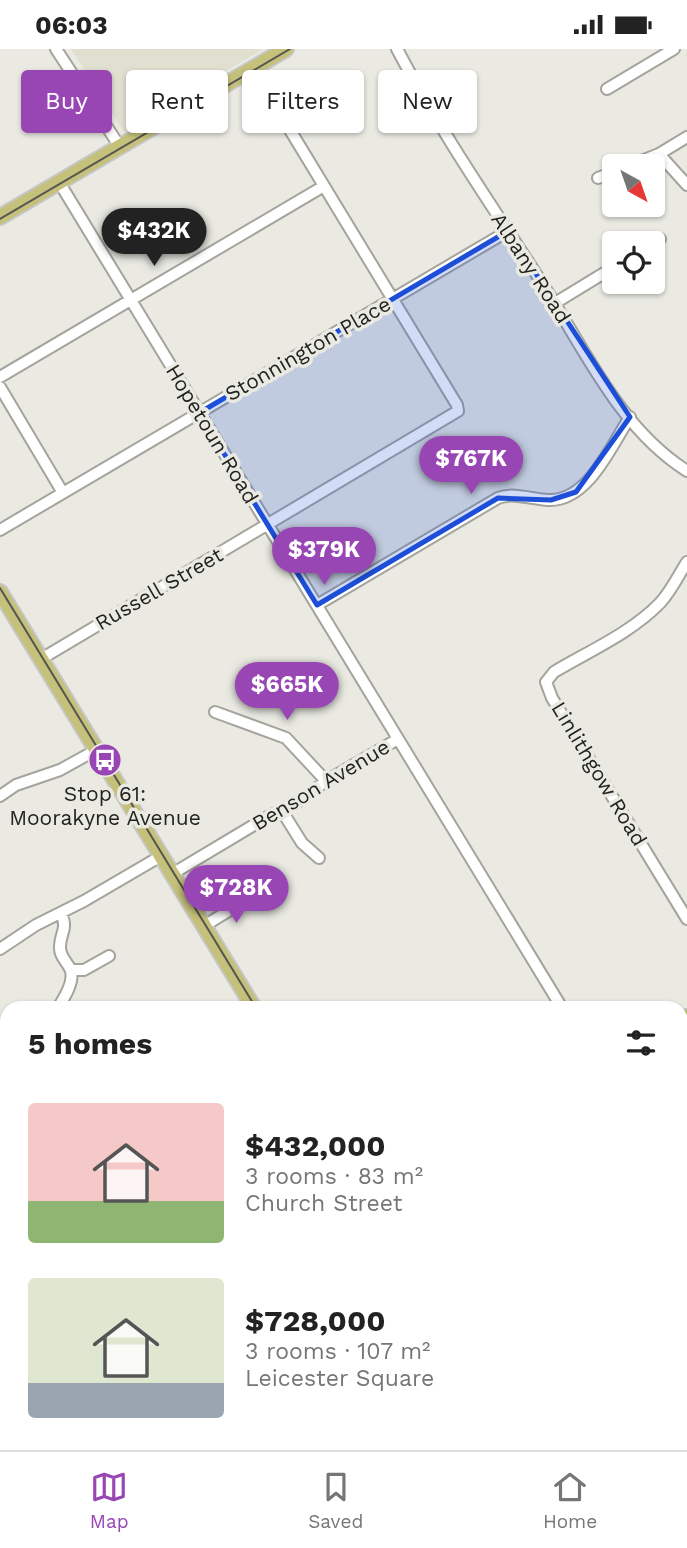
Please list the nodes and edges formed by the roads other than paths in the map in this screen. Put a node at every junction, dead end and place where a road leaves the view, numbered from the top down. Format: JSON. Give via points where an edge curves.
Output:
{"nodes":[{"id":1,"x":56,"y":49,"type":"edge"},
{"id":2,"x":286,"y":49,"type":"edge"},
{"id":3,"x":397,"y":49,"type":"edge"},
{"id":4,"x":674,"y":49,"type":"edge"},
{"id":5,"x":253,"y":68,"type":"junction"},
{"id":6,"x":607,"y":89,"type":"dead end"},
{"id":7,"x":687,"y":137,"type":"edge"},
{"id":8,"x":120,"y":147,"type":"junction"},
{"id":9,"x":659,"y":154,"type":"edge"},
{"id":10,"x":665,"y":161,"type":"edge"},
{"id":11,"x":602,"y":176,"type":"edge"},
{"id":12,"x":598,"y":178,"type":"dead end"},
{"id":13,"x":59,"y":182,"type":"junction"},
{"id":14,"x":687,"y":185,"type":"edge"},
{"id":15,"x":324,"y":186,"type":"junction"},
{"id":16,"x":0,"y":217,"type":"edge"},
{"id":17,"x":508,"y":231,"type":"junction"},
{"id":18,"x":602,"y":274,"type":"edge"},
{"id":19,"x":393,"y":299,"type":"junction"},
{"id":20,"x":131,"y":300,"type":"junction"},
{"id":21,"x":555,"y":303,"type":"junction"},
{"id":22,"x":0,"y":377,"type":"edge"},
{"id":23,"x":0,"y":387,"type":"edge"},
{"id":24,"x":199,"y":413,"type":"junction"},
{"id":25,"x":630,"y":417,"type":"junction"},
{"id":26,"x":687,"y":471,"type":"edge"},
{"id":27,"x":63,"y":493,"type":"junction"},
{"id":28,"x":267,"y":525,"type":"junction"},
{"id":29,"x":0,"y":530,"type":"edge"},
{"id":30,"x":687,"y":562,"type":"edge"},
{"id":31,"x":0,"y":592,"type":"edge"},
{"id":32,"x":317,"y":605,"type":"junction"},
{"id":33,"x":41,"y":659,"type":"junction"},
{"id":34,"x":215,"y":712,"type":"dead end"},
{"id":35,"x":398,"y":739,"type":"junction"},
{"id":36,"x":96,"y":750,"type":"junction"},
{"id":37,"x":326,"y":781,"type":"junction"},
{"id":38,"x":0,"y":796,"type":"edge"},
{"id":39,"x":282,"y":811,"type":"junction"},
{"id":40,"x":161,"y":856,"type":"junction"},
{"id":41,"x":318,"y":858,"type":"dead end"},
{"id":42,"x":172,"y":874,"type":"junction"},
{"id":43,"x":247,"y":897,"type":"dead end"},
{"id":44,"x":61,"y":913,"type":"junction"},
{"id":45,"x":687,"y":919,"type":"edge"},
{"id":46,"x":204,"y":926,"type":"junction"},
{"id":47,"x":0,"y":949,"type":"edge"},
{"id":48,"x":109,"y":956,"type":"dead end"},
{"id":49,"x":71,"y":970,"type":"junction"},
{"id":50,"x":61,"y":1001,"type":"edge"},
{"id":51,"x":248,"y":1001,"type":"edge"},
{"id":52,"x":558,"y":1001,"type":"edge"}],
"edges":[{"from":1,"to":8,"type":"street"},
{"from":2,"to":5,"type":"main road"},
{"from":3,"to":17,"type":"street","name":"Albany Road"},
{"from":4,"to":6,"type":"street"},
{"from":5,"to":8,"type":"main road"},
{"from":5,"to":15,"type":"street"},
{"from":7,"to":9,"type":"street"},
{"from":8,"to":13,"type":"main road"},
{"from":10,"to":14,"type":"street"},
{"from":11,"to":12,"type":"street"},
{"from":13,"to":16,"type":"main road"},
{"from":13,"to":20,"type":"street","name":"Hopetoun Road"},
{"from":15,"to":19,"type":"street"},
{"from":15,"to":20,"type":"street"},
{"from":17,"to":19,"type":"street","name":"Stonnington Place"},
{"from":17,"to":21,"type":"street","name":"Albany Road"},
{"from":18,"to":21,"type":"street"},
{"from":19,"to":24,"type":"street","name":"Stonnington Place"},
{"from":19,"to":28,"type":"street","name":"Russell Street","via":[[458,411]]},
{"from":20,"to":22,"type":"street"},
{"from":20,"to":24,"type":"street","name":"Hopetoun Road"},
{"from":21,"to":25,"type":"street","name":"Albany Road","via":[[595,371]]},
{"from":23,"to":27,"type":"street"},
{"from":24,"to":27,"type":"street","name":"Stonnington Place"},
{"from":24,"to":28,"type":"street","name":"Hopetoun Road"},
{"from":25,"to":26,"type":"street","name":"Albany Road"},
{"from":25,"to":32,"type":"street","via":[[591,479],[576,492],[551,500],[498,498]]},
{"from":27,"to":29,"type":"street","name":"Stonnington Place"},
{"from":28,"to":32,"type":"street","name":"Hopetoun Road"},
{"from":28,"to":33,"type":"street","name":"Russell Street"},
{"from":30,"to":45,"type":"street","name":"Linlithgow Road","via":[[667,595],[635,624],[554,672],[546,683]]},
{"from":31,"to":33,"type":"main road"},
{"from":32,"to":35,"type":"street","name":"Hopetoun Road"},
{"from":33,"to":36,"type":"main road"},
{"from":34,"to":37,"type":"street","via":[[286,739]]},
{"from":35,"to":37,"type":"street","name":"Benson Avenue"},
{"from":35,"to":52,"type":"street","name":"Hopetoun Road"},
{"from":36,"to":38,"type":"street"},
{"from":36,"to":40,"type":"main road"},
{"from":37,"to":39,"type":"street","name":"Benson Avenue"},
{"from":39,"to":41,"type":"street","via":[[302,843]]},
{"from":39,"to":42,"type":"street","name":"Benson Avenue"},
{"from":40,"to":42,"type":"main road"},
{"from":40,"to":44,"type":"street"},
{"from":42,"to":46,"type":"main road"},
{"from":43,"to":46,"type":"street"},
{"from":44,"to":47,"type":"street"},
{"from":44,"to":49,"type":"street","via":[[65,927],[60,953]]},
{"from":46,"to":51,"type":"main road"},
{"from":48,"to":49,"type":"street","via":[[84,970]]},
{"from":49,"to":50,"type":"street"}]}
